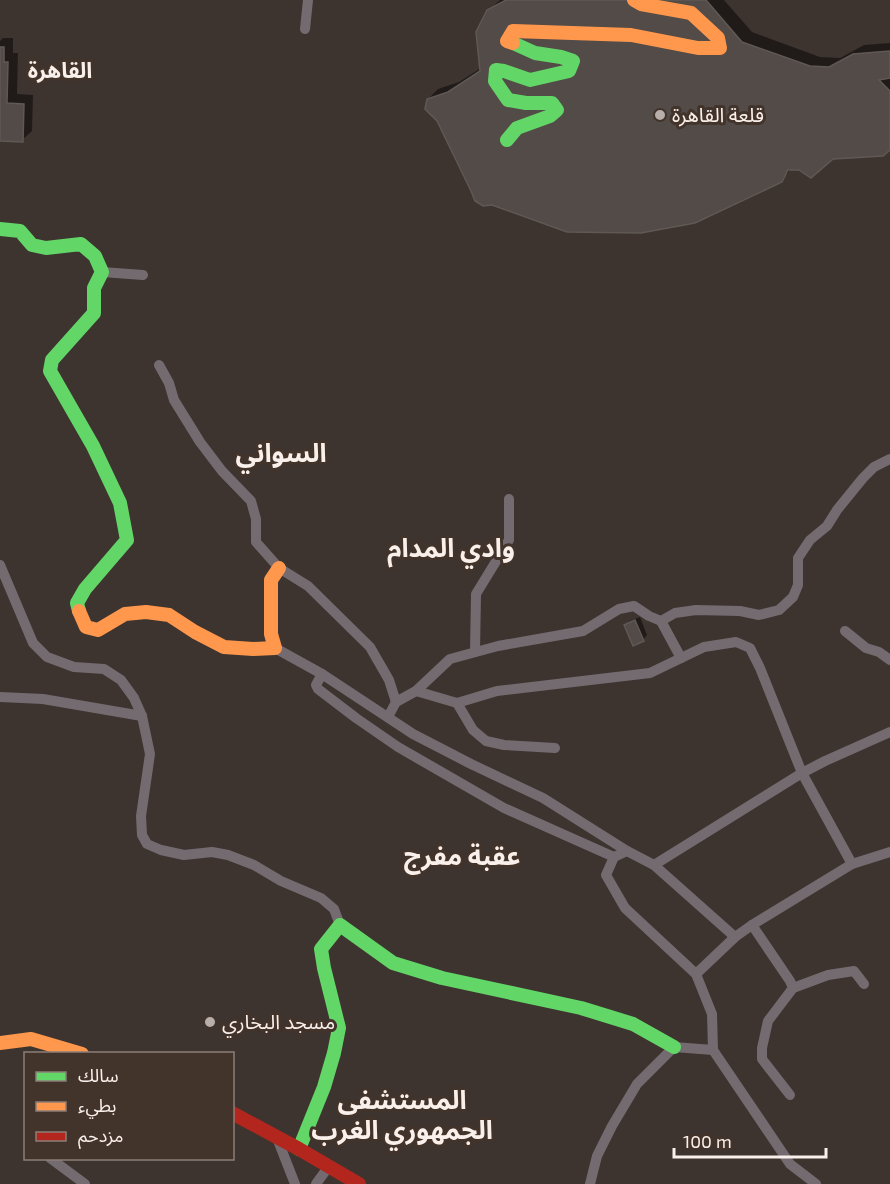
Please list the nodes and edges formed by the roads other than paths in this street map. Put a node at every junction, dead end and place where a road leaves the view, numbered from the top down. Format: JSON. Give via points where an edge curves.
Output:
{"nodes":[{"id":1,"x":308,"y":0,"type":"edge"},
{"id":2,"x":634,"y":0,"type":"edge"},
{"id":3,"x":305,"y":29,"type":"dead end"},
{"id":4,"x":507,"y":140,"type":"dead end"},
{"id":5,"x":0,"y":229,"type":"edge"},
{"id":6,"x":102,"y":272,"type":"junction"},
{"id":7,"x":143,"y":275,"type":"dead end"},
{"id":8,"x":159,"y":365,"type":"dead end"},
{"id":9,"x":890,"y":459,"type":"edge"},
{"id":10,"x":509,"y":499,"type":"dead end"},
{"id":11,"x":0,"y":566,"type":"edge"},
{"id":12,"x":279,"y":568,"type":"junction"},
{"id":13,"x":661,"y":621,"type":"junction"},
{"id":14,"x":845,"y":631,"type":"dead end"},
{"id":15,"x":275,"y":648,"type":"junction"},
{"id":16,"x":475,"y":652,"type":"junction"},
{"id":17,"x":681,"y":658,"type":"junction"},
{"id":18,"x":890,"y":660,"type":"edge"},
{"id":19,"x":322,"y":674,"type":"junction"},
{"id":20,"x":416,"y":691,"type":"junction"},
{"id":21,"x":0,"y":697,"type":"edge"},
{"id":22,"x":396,"y":702,"type":"junction"},
{"id":23,"x":457,"y":703,"type":"junction"},
{"id":24,"x":142,"y":716,"type":"junction"},
{"id":25,"x":388,"y":717,"type":"junction"},
{"id":26,"x":890,"y":732,"type":"edge"},
{"id":27,"x":555,"y":748,"type":"dead end"},
{"id":28,"x":802,"y":773,"type":"junction"},
{"id":29,"x":627,"y":851,"type":"junction"},
{"id":30,"x":890,"y":852,"type":"edge"},
{"id":31,"x":614,"y":857,"type":"junction"},
{"id":32,"x":852,"y":864,"type":"junction"},
{"id":33,"x":654,"y":865,"type":"junction"},
{"id":34,"x":340,"y":925,"type":"junction"},
{"id":35,"x":752,"y":925,"type":"junction"},
{"id":36,"x":735,"y":937,"type":"junction"},
{"id":37,"x":696,"y":974,"type":"junction"},
{"id":38,"x":864,"y":984,"type":"dead end"},
{"id":39,"x":793,"y":988,"type":"junction"},
{"id":40,"x":0,"y":1043,"type":"edge"},
{"id":41,"x":674,"y":1047,"type":"junction"},
{"id":42,"x":713,"y":1050,"type":"junction"},
{"id":43,"x":78,"y":1052,"type":"edge"},
{"id":44,"x":790,"y":1095,"type":"dead end"},
{"id":45,"x":234,"y":1114,"type":"edge"},
{"id":46,"x":277,"y":1138,"type":"junction"},
{"id":47,"x":299,"y":1149,"type":"junction"},
{"id":48,"x":53,"y":1160,"type":"edge"},
{"id":49,"x":329,"y":1166,"type":"junction"},
{"id":50,"x":85,"y":1184,"type":"edge"},
{"id":51,"x":294,"y":1184,"type":"edge"},
{"id":52,"x":316,"y":1184,"type":"edge"},
{"id":53,"x":359,"y":1184,"type":"edge"},
{"id":54,"x":590,"y":1184,"type":"edge"},
{"id":55,"x":816,"y":1184,"type":"edge"}],
"edges":[{"from":1,"to":3,"type":"street"},
{"from":2,"to":4,"type":"street","via":[[691,13],[718,38],[720,48],[698,48],[631,35],[513,31],[507,41],[535,53],[573,61],[568,71],[530,80],[496,70],[495,81],[508,100],[552,103],[557,111],[517,128]]},
{"from":5,"to":6,"type":"street","via":[[20,231],[32,245],[46,248],[81,244],[94,256]]},
{"from":6,"to":7,"type":"street"},
{"from":6,"to":15,"type":"street","via":[[94,288],[94,313],[52,360],[50,371],[120,503],[126,540],[85,588],[77,603],[80,615],[86,627],[98,630],[125,614],[169,615],[224,647]]},
{"from":8,"to":12,"type":"street","via":[[174,400],[200,442],[251,501],[256,542]]},
{"from":9,"to":13,"type":"street","via":[[863,478],[827,526],[810,540],[798,558],[798,585],[793,597],[779,610],[759,615],[696,610],[675,613]]},
{"from":10,"to":16,"type":"street","via":[[508,540],[476,594]]},
{"from":11,"to":24,"type":"street","via":[[33,643],[47,657],[75,668],[104,669],[121,680]]},
{"from":12,"to":15,"type":"street","via":[[270,580]]},
{"from":12,"to":22,"type":"street","via":[[308,586],[370,647],[389,680]]},
{"from":13,"to":16,"type":"street","via":[[634,606],[619,609],[583,631]]},
{"from":13,"to":17,"type":"street"},
{"from":14,"to":18,"type":"street"},
{"from":15,"to":19,"type":"street"},
{"from":16,"to":20,"type":"street","via":[[450,659]]},
{"from":17,"to":23,"type":"street","via":[[650,673],[496,691]]},
{"from":17,"to":28,"type":"street","via":[[704,647],[736,642],[750,648]]},
{"from":19,"to":25,"type":"street"},
{"from":19,"to":31,"type":"street","via":[[318,689],[398,747],[504,808]]},
{"from":20,"to":22,"type":"street"},
{"from":20,"to":23,"type":"street"},
{"from":21,"to":24,"type":"street","via":[[43,699]]},
{"from":22,"to":25,"type":"street"},
{"from":23,"to":27,"type":"street","via":[[473,730],[486,741]]},
{"from":24,"to":34,"type":"street","via":[[150,754],[141,816],[142,835],[147,844],[184,855],[228,855],[255,865],[321,898],[334,909]]},
{"from":25,"to":29,"type":"street","via":[[413,734],[543,798]]},
{"from":26,"to":28,"type":"street"},
{"from":28,"to":32,"type":"street"},
{"from":28,"to":33,"type":"street"},
{"from":29,"to":31,"type":"street"},
{"from":29,"to":33,"type":"street"},
{"from":30,"to":32,"type":"street"},
{"from":31,"to":37,"type":"street","via":[[606,875],[625,908]]},
{"from":32,"to":35,"type":"street"},
{"from":33,"to":36,"type":"street"},
{"from":34,"to":41,"type":"street","via":[[393,963],[442,978],[581,1008],[633,1024]]},
{"from":34,"to":47,"type":"street","via":[[321,949],[339,1028],[324,1087]]},
{"from":35,"to":36,"type":"street"},
{"from":35,"to":39,"type":"street"},
{"from":36,"to":37,"type":"street"},
{"from":37,"to":42,"type":"street","via":[[712,1014]]},
{"from":38,"to":39,"type":"street","via":[[854,972],[828,975]]},
{"from":39,"to":44,"type":"street","via":[[768,1021],[762,1048],[762,1059]]},
{"from":40,"to":43,"type":"street","via":[[31,1039]]},
{"from":41,"to":42,"type":"street"},
{"from":41,"to":54,"type":"street","via":[[638,1084],[612,1126],[597,1156]]},
{"from":42,"to":55,"type":"street","via":[[790,1164]]},
{"from":45,"to":46,"type":"street"},
{"from":46,"to":47,"type":"street"},
{"from":46,"to":51,"type":"street"},
{"from":47,"to":49,"type":"street"},
{"from":48,"to":50,"type":"street"},
{"from":49,"to":52,"type":"street"},
{"from":49,"to":53,"type":"street"}]}
